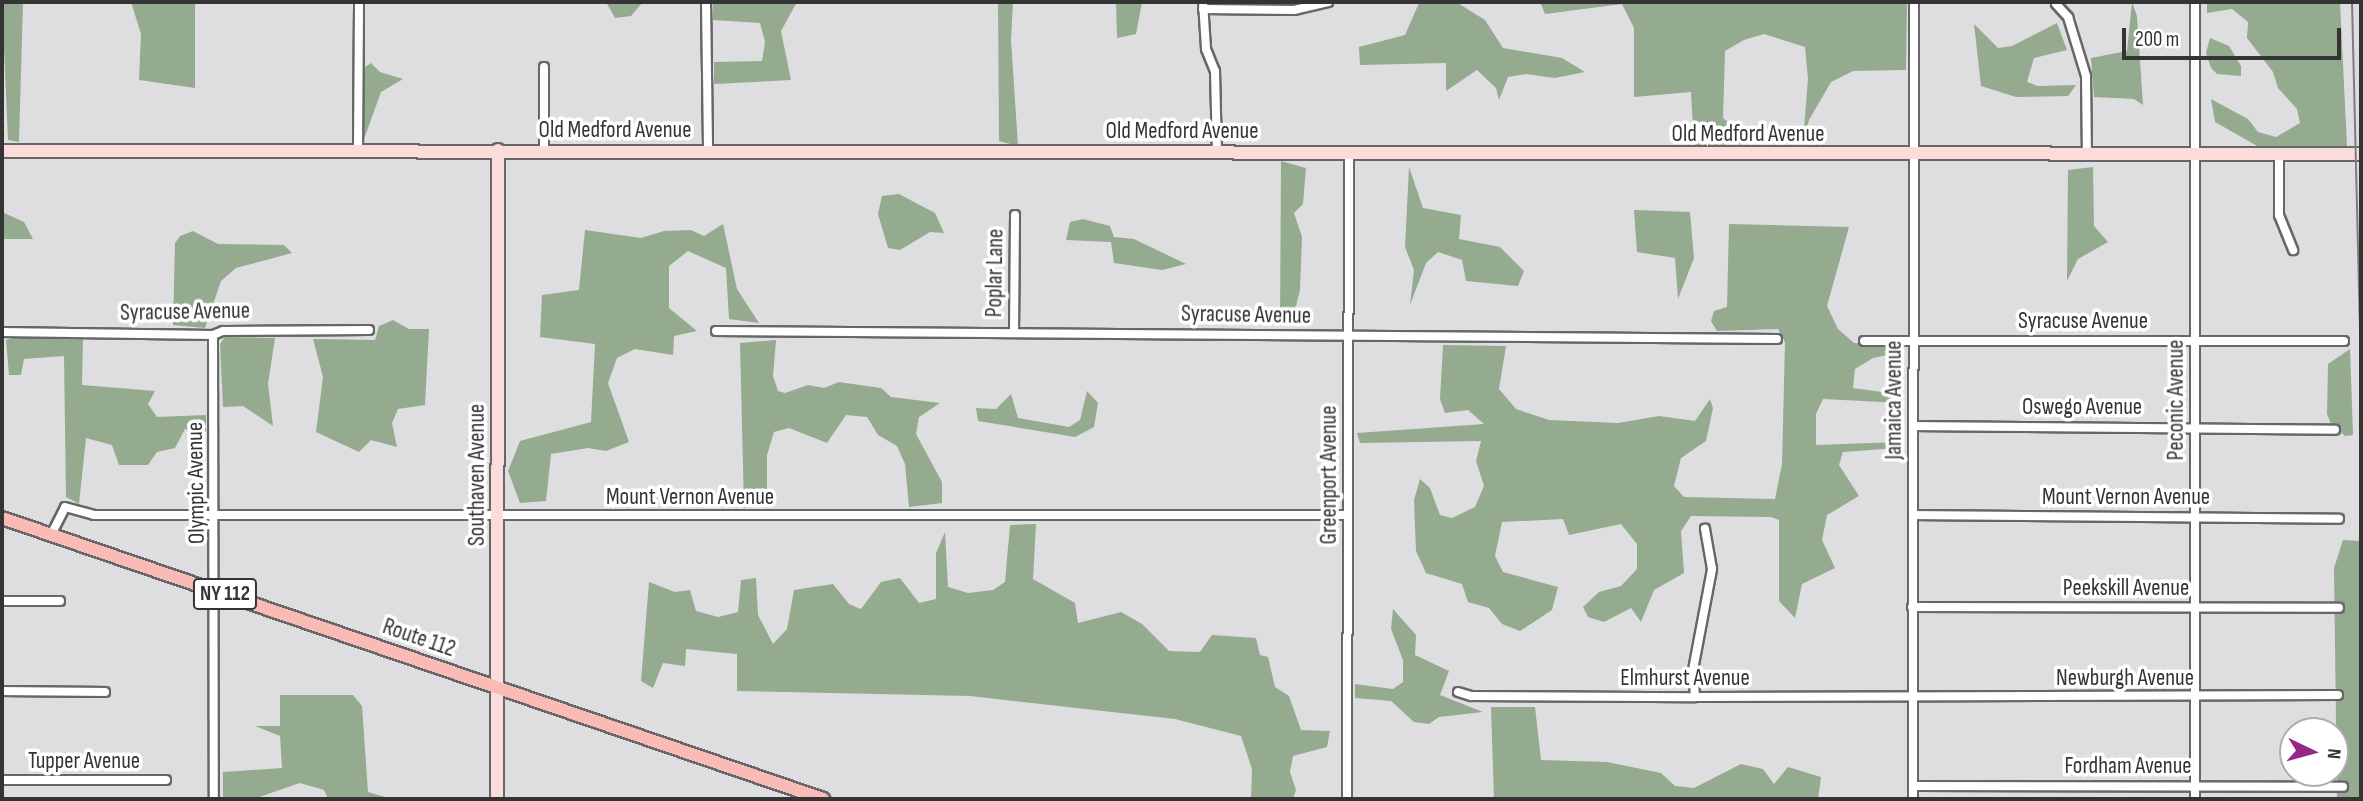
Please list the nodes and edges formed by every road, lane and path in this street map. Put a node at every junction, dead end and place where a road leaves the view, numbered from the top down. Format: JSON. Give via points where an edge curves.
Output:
{"nodes":[{"id":1,"x":359,"y":2,"type":"edge"},
{"id":2,"x":706,"y":2,"type":"edge"},
{"id":3,"x":1328,"y":2,"type":"edge"},
{"id":4,"x":1914,"y":2,"type":"edge"},
{"id":5,"x":2195,"y":2,"type":"edge"},
{"id":6,"x":2056,"y":4,"type":"dead end"},
{"id":7,"x":1203,"y":6,"type":"edge"},
{"id":8,"x":544,"y":67,"type":"dead end"},
{"id":9,"x":358,"y":150,"type":"junction"},
{"id":10,"x":498,"y":150,"type":"junction"},
{"id":11,"x":544,"y":150,"type":"junction"},
{"id":12,"x":2,"y":151,"type":"edge"},
{"id":13,"x":708,"y":151,"type":"junction"},
{"id":14,"x":1217,"y":152,"type":"junction"},
{"id":15,"x":1349,"y":152,"type":"junction"},
{"id":16,"x":1914,"y":154,"type":"junction"},
{"id":17,"x":2195,"y":154,"type":"junction"},
{"id":18,"x":2279,"y":154,"type":"junction"},
{"id":19,"x":2361,"y":154,"type":"edge"},
{"id":20,"x":2087,"y":155,"type":"junction"},
{"id":21,"x":1015,"y":215,"type":"dead end"},
{"id":22,"x":2293,"y":250,"type":"dead end"},
{"id":23,"x":369,"y":330,"type":"dead end"},
{"id":24,"x":716,"y":331,"type":"dead end"},
{"id":25,"x":2,"y":332,"type":"edge"},
{"id":26,"x":1013,"y":332,"type":"junction"},
{"id":27,"x":214,"y":335,"type":"junction"},
{"id":28,"x":1349,"y":336,"type":"junction"},
{"id":29,"x":1777,"y":339,"type":"dead end"},
{"id":30,"x":1913,"y":340,"type":"junction"},
{"id":31,"x":2195,"y":340,"type":"junction"},
{"id":32,"x":1864,"y":341,"type":"dead end"},
{"id":33,"x":2344,"y":341,"type":"dead end"},
{"id":34,"x":1913,"y":426,"type":"junction"},
{"id":35,"x":2195,"y":426,"type":"junction"},
{"id":36,"x":2335,"y":430,"type":"dead end"},
{"id":37,"x":215,"y":515,"type":"junction"},
{"id":38,"x":498,"y":515,"type":"junction"},
{"id":39,"x":1348,"y":515,"type":"junction"},
{"id":40,"x":1913,"y":515,"type":"junction"},
{"id":41,"x":2195,"y":516,"type":"junction"},
{"id":42,"x":2,"y":518,"type":"edge"},
{"id":43,"x":2339,"y":519,"type":"dead end"},
{"id":44,"x":1704,"y":529,"type":"dead end"},
{"id":45,"x":51,"y":534,"type":"junction"},
{"id":46,"x":216,"y":591,"type":"junction"},
{"id":47,"x":2,"y":601,"type":"edge"},
{"id":48,"x":60,"y":601,"type":"dead end"},
{"id":49,"x":1912,"y":607,"type":"junction"},
{"id":50,"x":2195,"y":607,"type":"junction"},
{"id":51,"x":2339,"y":608,"type":"dead end"},
{"id":52,"x":499,"y":688,"type":"junction"},
{"id":53,"x":2,"y":691,"type":"edge"},
{"id":54,"x":105,"y":692,"type":"dead end"},
{"id":55,"x":1458,"y":692,"type":"dead end"},
{"id":56,"x":2339,"y":695,"type":"dead end"},
{"id":57,"x":1695,"y":697,"type":"junction"},
{"id":58,"x":2195,"y":697,"type":"junction"},
{"id":59,"x":1913,"y":698,"type":"junction"},
{"id":60,"x":2,"y":780,"type":"edge"},
{"id":61,"x":166,"y":780,"type":"dead end"},
{"id":62,"x":2195,"y":785,"type":"junction"},
{"id":63,"x":1913,"y":786,"type":"junction"},
{"id":64,"x":2279,"y":786,"type":"edge"},
{"id":65,"x":214,"y":799,"type":"edge"},
{"id":66,"x":497,"y":799,"type":"edge"},
{"id":67,"x":823,"y":799,"type":"edge"},
{"id":68,"x":1347,"y":799,"type":"edge"},
{"id":69,"x":1913,"y":799,"type":"edge"},
{"id":70,"x":2195,"y":799,"type":"edge"}],
"edges":[{"from":1,"to":9,"type":"street"},
{"from":2,"to":13,"type":"street"},
{"from":3,"to":7,"type":"street","via":[[1294,10]]},
{"from":4,"to":16,"type":"street","name":"Jamaica Avenue"},
{"from":5,"to":17,"type":"street","name":"Peconic Avenue"},
{"from":6,"to":20,"type":"street","via":[[2068,17],[2086,76]]},
{"from":7,"to":14,"type":"street","via":[[1206,49],[1215,71]]},
{"from":8,"to":11,"type":"street"},
{"from":9,"to":10,"type":"street","name":"Old Medford Avenue"},
{"from":9,"to":12,"type":"street","name":"Old Medford Avenue"},
{"from":10,"to":11,"type":"street","name":"Old Medford Avenue"},
{"from":10,"to":38,"type":"street","name":"Southaven Avenue"},
{"from":11,"to":13,"type":"street","name":"Old Medford Avenue"},
{"from":13,"to":14,"type":"street","name":"Old Medford Avenue"},
{"from":14,"to":15,"type":"street","name":"Old Medford Avenue"},
{"from":15,"to":16,"type":"street","name":"Old Medford Avenue"},
{"from":15,"to":28,"type":"street","name":"Greenport Avenue"},
{"from":16,"to":20,"type":"street","name":"Old Medford Avenue"},
{"from":16,"to":30,"type":"street","name":"Jamaica Avenue"},
{"from":17,"to":18,"type":"street","name":"Old Medford Avenue"},
{"from":17,"to":20,"type":"street","name":"Old Medford Avenue"},
{"from":17,"to":31,"type":"street","name":"Peconic Avenue"},
{"from":18,"to":19,"type":"street","name":"Old Medford Avenue"},
{"from":18,"to":22,"type":"street","via":[[2279,215]]},
{"from":21,"to":26,"type":"street","name":"Poplar Lane"},
{"from":23,"to":27,"type":"street","name":"Syracuse Avenue","via":[[223,331]]},
{"from":24,"to":26,"type":"street","name":"Syracuse Avenue"},
{"from":25,"to":27,"type":"street","name":"Syracuse Avenue"},
{"from":26,"to":28,"type":"street","name":"Syracuse Avenue"},
{"from":27,"to":37,"type":"street","name":"Olympic Avenue"},
{"from":28,"to":29,"type":"street","name":"Syracuse Avenue"},
{"from":28,"to":39,"type":"street","name":"Greenport Avenue"},
{"from":30,"to":31,"type":"street","name":"Syracuse Avenue"},
{"from":30,"to":32,"type":"street","name":"Syracuse Avenue"},
{"from":30,"to":34,"type":"street","name":"Jamaica Avenue"},
{"from":31,"to":33,"type":"street","name":"Syracuse Avenue"},
{"from":31,"to":35,"type":"street","name":"Peconic Avenue"},
{"from":34,"to":35,"type":"street","name":"Oswego Avenue"},
{"from":34,"to":40,"type":"street","name":"Jamaica Avenue"},
{"from":35,"to":36,"type":"street","name":"Oswego Avenue"},
{"from":35,"to":41,"type":"street","name":"Peconic Avenue"},
{"from":37,"to":38,"type":"street","name":"Mount Vernon Avenue"},
{"from":37,"to":45,"type":"street","name":"Mount Vernon Avenue","via":[[94,515],[65,507]]},
{"from":37,"to":46,"type":"street","name":"Olympic Avenue"},
{"from":38,"to":39,"type":"street","name":"Mount Vernon Avenue"},
{"from":38,"to":52,"type":"street","name":"Southaven Avenue"},
{"from":39,"to":68,"type":"street","name":"Greenport Avenue"},
{"from":40,"to":41,"type":"street","name":"Mount Vernon Avenue"},
{"from":40,"to":49,"type":"street","name":"Jamaica Avenue"},
{"from":41,"to":43,"type":"street","name":"Mount Vernon Avenue"},
{"from":41,"to":50,"type":"street","name":"Peconic Avenue"},
{"from":42,"to":45,"type":"main road","name":"Route 112","number":"NY 112"},
{"from":44,"to":57,"type":"street","via":[[1712,569],[1693,670]]},
{"from":45,"to":46,"type":"main road","name":"Route 112","number":"NY 112"},
{"from":46,"to":52,"type":"main road","name":"Route 112","number":"NY 112"},
{"from":46,"to":65,"type":"street","name":"Olympic Avenue"},
{"from":47,"to":48,"type":"street"},
{"from":49,"to":50,"type":"street","name":"Peekskill Avenue"},
{"from":49,"to":59,"type":"street","name":"Jamaica Avenue"},
{"from":50,"to":51,"type":"street","name":"Peekskill Avenue"},
{"from":50,"to":58,"type":"street","name":"Peconic Avenue"},
{"from":52,"to":66,"type":"street","name":"Southaven Avenue"},
{"from":52,"to":67,"type":"main road","name":"Route 112","number":"NY 112"},
{"from":53,"to":54,"type":"street"},
{"from":55,"to":57,"type":"street","name":"Elmhurst Avenue","via":[[1471,696]]},
{"from":56,"to":58,"type":"street","name":"Newburgh Avenue"},
{"from":57,"to":59,"type":"street","name":"Elmhurst Avenue"},
{"from":58,"to":59,"type":"street","name":"Newburgh Avenue"},
{"from":58,"to":62,"type":"street","name":"Peconic Avenue"},
{"from":59,"to":63,"type":"street","name":"Jamaica Avenue"},
{"from":60,"to":61,"type":"street","name":"Tupper Avenue"},
{"from":62,"to":63,"type":"street","name":"Fordham Avenue"},
{"from":62,"to":64,"type":"street","name":"Fordham Avenue"},
{"from":62,"to":70,"type":"street","name":"Peconic Avenue"},
{"from":63,"to":69,"type":"street","name":"Jamaica Avenue"}]}
